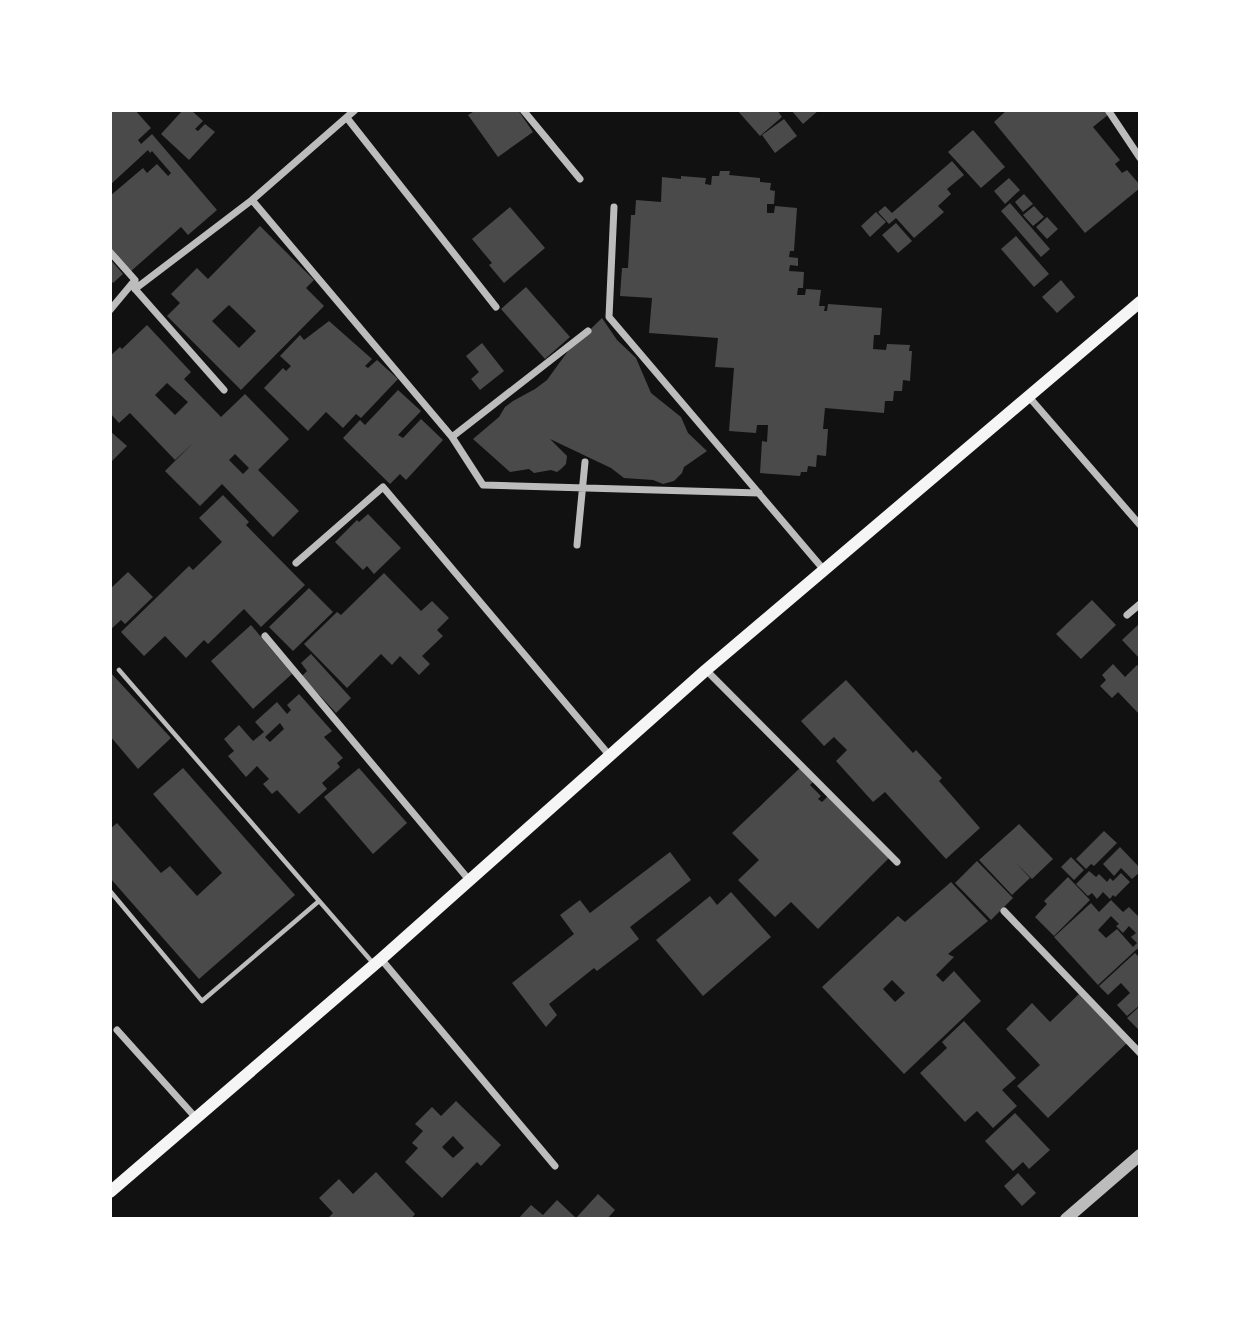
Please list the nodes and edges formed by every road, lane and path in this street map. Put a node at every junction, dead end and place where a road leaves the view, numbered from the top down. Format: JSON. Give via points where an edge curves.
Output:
{"nodes":[{"id":1,"x":355,"y":110,"type":"edge"},
{"id":2,"x":523,"y":110,"type":"edge"},
{"id":3,"x":1120,"y":110,"type":"edge"},
{"id":4,"x":1110,"y":113,"type":"edge"},
{"id":5,"x":347,"y":118,"type":"junction"},
{"id":6,"x":1140,"y":158,"type":"edge"},
{"id":7,"x":580,"y":179,"type":"dead end"},
{"id":8,"x":252,"y":200,"type":"junction"},
{"id":9,"x":614,"y":207,"type":"dead end"},
{"id":10,"x":110,"y":252,"type":"edge"},
{"id":11,"x":135,"y":280,"type":"junction"},
{"id":12,"x":135,"y":289,"type":"junction"},
{"id":13,"x":1140,"y":302,"type":"edge"},
{"id":14,"x":496,"y":307,"type":"dead end"},
{"id":15,"x":110,"y":310,"type":"edge"},
{"id":16,"x":588,"y":331,"type":"dead end"},
{"id":17,"x":224,"y":390,"type":"dead end"},
{"id":18,"x":1029,"y":397,"type":"junction"},
{"id":19,"x":452,"y":437,"type":"junction"},
{"id":20,"x":584,"y":462,"type":"dead end"},
{"id":21,"x":583,"y":488,"type":"junction"},
{"id":22,"x":759,"y":493,"type":"junction"},
{"id":23,"x":1140,"y":526,"type":"edge"},
{"id":24,"x":577,"y":545,"type":"dead end"},
{"id":25,"x":296,"y":563,"type":"dead end"},
{"id":26,"x":824,"y":570,"type":"junction"},
{"id":27,"x":1140,"y":604,"type":"edge"},
{"id":28,"x":1127,"y":614,"type":"dead end"},
{"id":29,"x":265,"y":636,"type":"dead end"},
{"id":30,"x":119,"y":670,"type":"dead end"},
{"id":31,"x":706,"y":670,"type":"junction"},
{"id":32,"x":610,"y":756,"type":"junction"},
{"id":33,"x":897,"y":862,"type":"dead end"},
{"id":34,"x":470,"y":881,"type":"junction"},
{"id":35,"x":110,"y":891,"type":"edge"},
{"id":36,"x":319,"y":901,"type":"junction"},
{"id":37,"x":1004,"y":911,"type":"dead end"},
{"id":38,"x":378,"y":961,"type":"junction"},
{"id":39,"x":114,"y":1032,"type":"edge"},
{"id":40,"x":1140,"y":1053,"type":"edge"},
{"id":41,"x":196,"y":1118,"type":"junction"},
{"id":42,"x":1140,"y":1155,"type":"edge"},
{"id":43,"x":555,"y":1166,"type":"dead end"},
{"id":44,"x":110,"y":1192,"type":"edge"},
{"id":45,"x":1070,"y":1218,"type":"edge"}],
"edges":[{"from":1,"to":5,"type":"street"},
{"from":2,"to":7,"type":"street"},
{"from":3,"to":4,"type":"street"},
{"from":4,"to":6,"type":"street"},
{"from":5,"to":8,"type":"street"},
{"from":5,"to":14,"type":"street"},
{"from":8,"to":12,"type":"street"},
{"from":8,"to":19,"type":"street"},
{"from":9,"to":22,"type":"street","via":[[608,317]]},
{"from":10,"to":11,"type":"street"},
{"from":11,"to":12,"type":"street"},
{"from":11,"to":15,"type":"street"},
{"from":12,"to":17,"type":"street"},
{"from":13,"to":18,"type":"main road"},
{"from":16,"to":19,"type":"street"},
{"from":18,"to":23,"type":"street"},
{"from":18,"to":26,"type":"main road"},
{"from":19,"to":21,"type":"street","via":[[483,485]]},
{"from":20,"to":21,"type":"street"},
{"from":21,"to":22,"type":"street"},
{"from":21,"to":24,"type":"street"},
{"from":22,"to":26,"type":"street"},
{"from":25,"to":32,"type":"street","via":[[383,487]]},
{"from":26,"to":31,"type":"main road"},
{"from":27,"to":28,"type":"street"},
{"from":29,"to":34,"type":"street"},
{"from":30,"to":36,"type":"lane"},
{"from":31,"to":32,"type":"main road"},
{"from":31,"to":33,"type":"street"},
{"from":32,"to":34,"type":"main road"},
{"from":34,"to":38,"type":"main road"},
{"from":35,"to":36,"type":"lane","via":[[202,1001]]},
{"from":36,"to":38,"type":"lane"},
{"from":37,"to":40,"type":"street"},
{"from":38,"to":41,"type":"main road"},
{"from":38,"to":43,"type":"street"},
{"from":39,"to":41,"type":"street"},
{"from":41,"to":44,"type":"main road"},
{"from":42,"to":45,"type":"street"}]}
